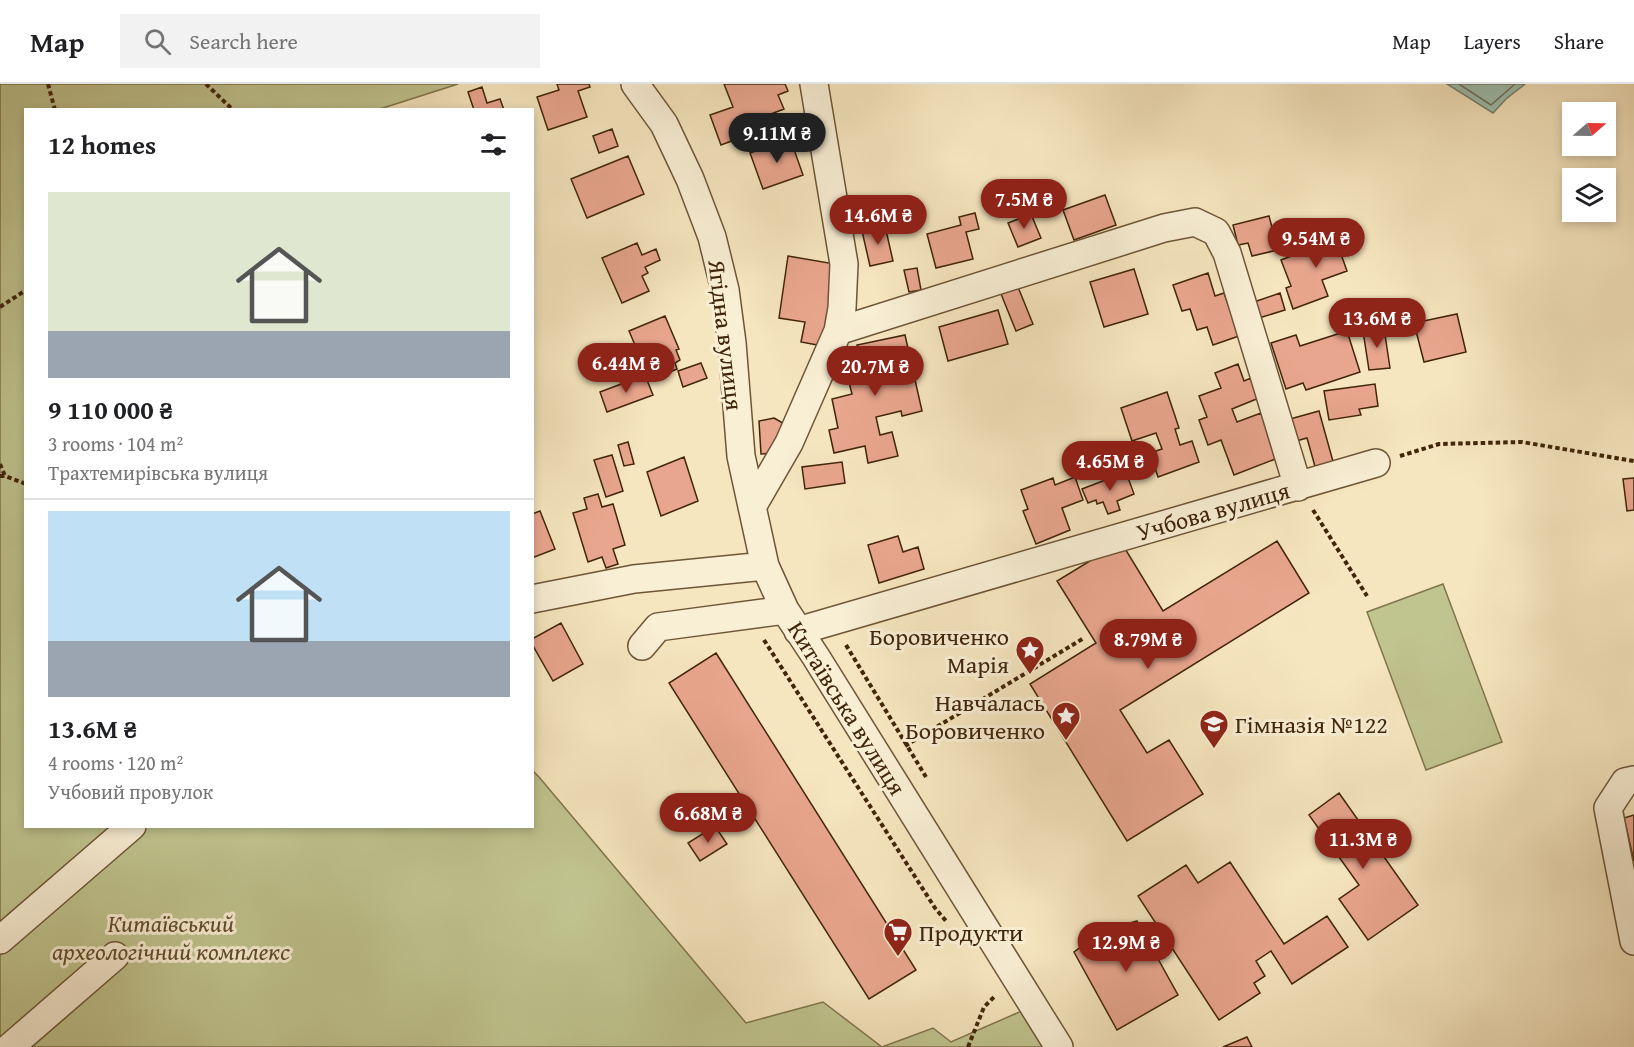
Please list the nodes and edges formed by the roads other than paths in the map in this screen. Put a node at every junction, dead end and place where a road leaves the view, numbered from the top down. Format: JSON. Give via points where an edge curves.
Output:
{"nodes":[{"id":1,"x":635,"y":84,"type":"edge"},
{"id":2,"x":814,"y":84,"type":"edge"},
{"id":3,"x":838,"y":331,"type":"junction"},
{"id":4,"x":1376,"y":463,"type":"road end"},
{"id":5,"x":1298,"y":487,"type":"junction"},
{"id":6,"x":752,"y":507,"type":"junction"},
{"id":7,"x":765,"y":566,"type":"junction"},
{"id":8,"x":534,"y":599,"type":"edge"},
{"id":9,"x":791,"y":620,"type":"junction"},
{"id":10,"x":642,"y":646,"type":"dead end"},
{"id":11,"x":1634,"y":780,"type":"edge"},
{"id":12,"x":130,"y":828,"type":"edge"},
{"id":13,"x":0,"y":940,"type":"edge"},
{"id":14,"x":1634,"y":941,"type":"edge"},
{"id":15,"x":115,"y":956,"type":"dead end"},
{"id":16,"x":10,"y":1047,"type":"edge"},
{"id":17,"x":1059,"y":1047,"type":"edge"}],
"edges":[{"from":1,"to":6,"type":"street","name":"Ягідна вулиця","via":[[664,124],[712,237],[725,290],[741,456]]},
{"from":2,"to":3,"type":"street","via":[[844,264]]},
{"from":3,"to":5,"type":"street","via":[[1164,228],[1195,222],[1216,232],[1227,253]]},
{"from":3,"to":6,"type":"street","via":[[789,443]]},
{"from":4,"to":5,"type":"street","name":"Учбова вулиця"},
{"from":5,"to":9,"type":"street","name":"Учбова вулиця"},
{"from":6,"to":7,"type":"street","name":"Ягідна вулиця"},
{"from":7,"to":8,"type":"street","via":[[633,579]]},
{"from":7,"to":9,"type":"street","name":"Китаївська вулиця"},
{"from":9,"to":10,"type":"street","name":"Учбова вулиця","via":[[748,615],[658,627]]},
{"from":9,"to":17,"type":"street","name":"Китаївська вулиця"},
{"from":11,"to":14,"type":"street","via":[[1625,782],[1608,808]]},
{"from":12,"to":13,"type":"street"},
{"from":15,"to":16,"type":"street"}]}
